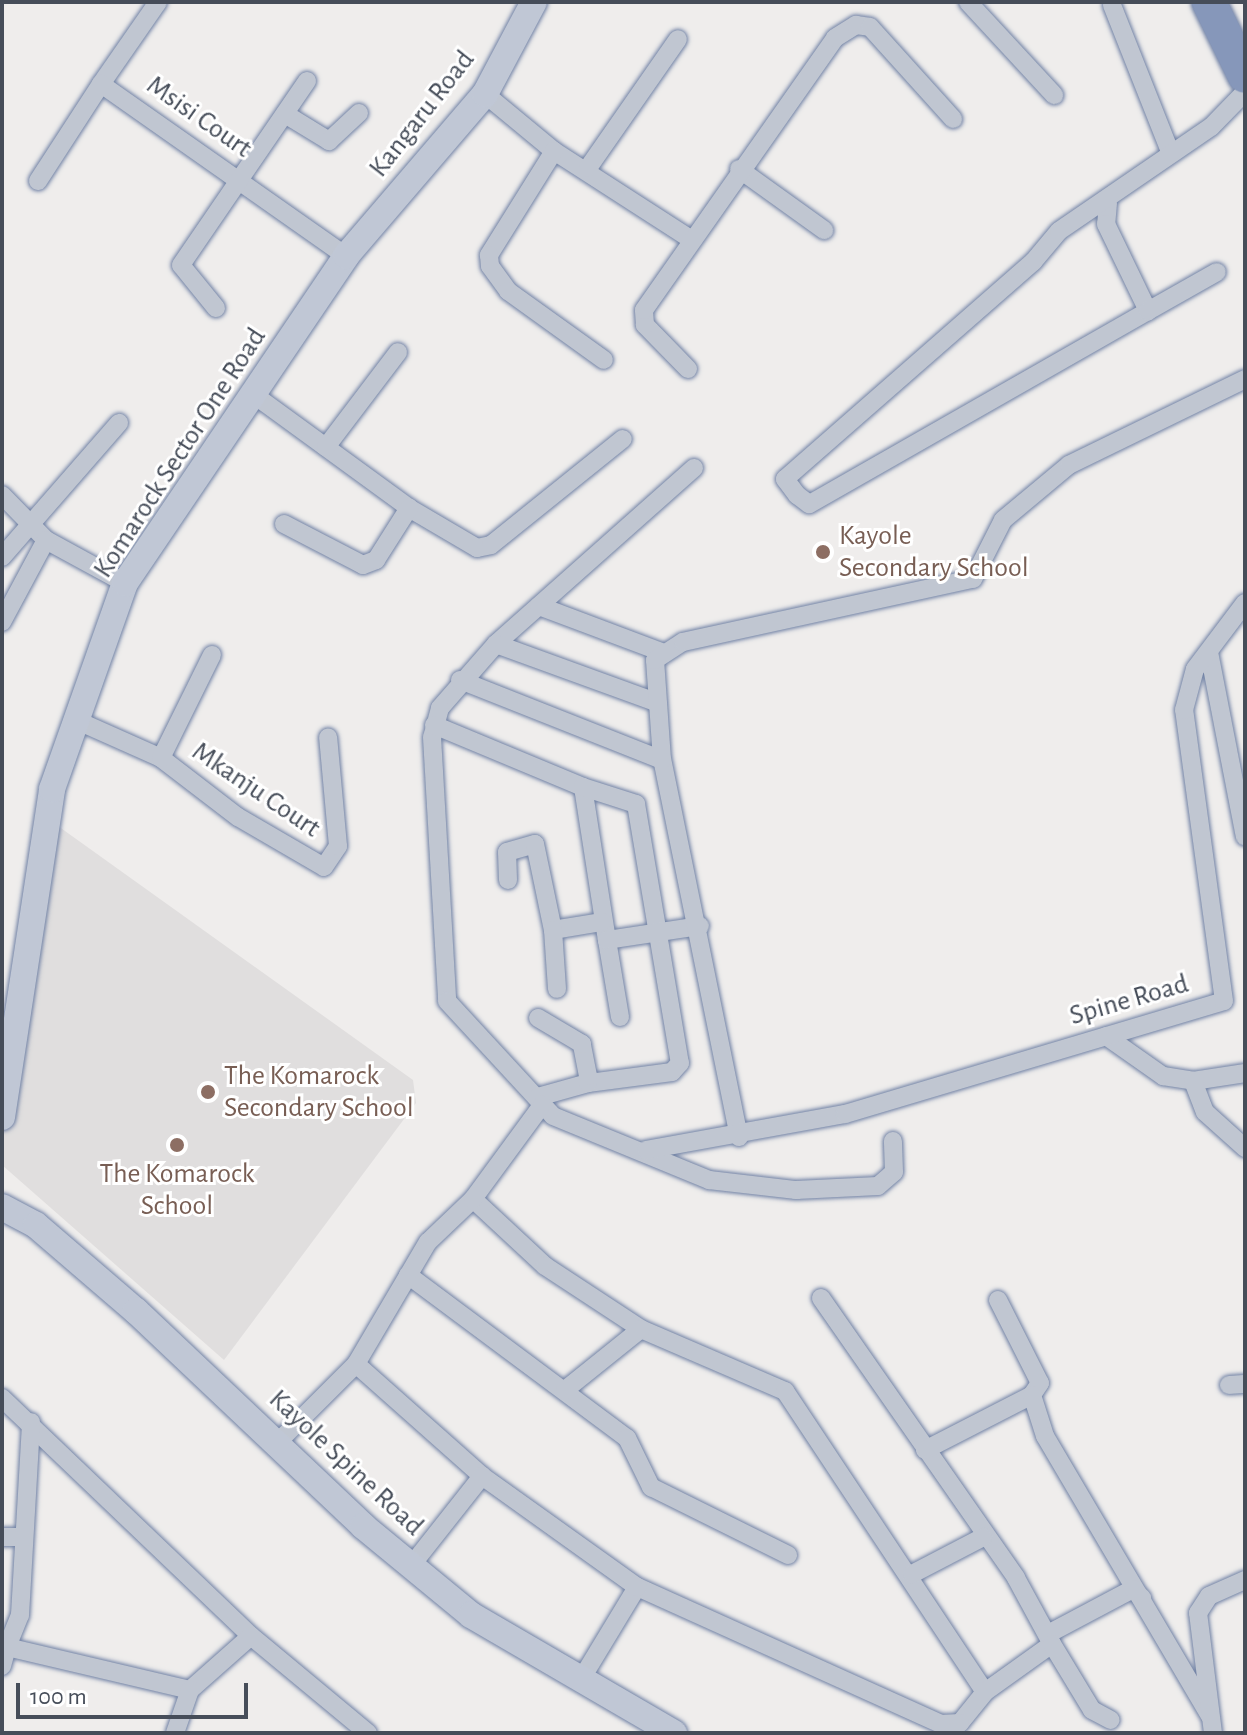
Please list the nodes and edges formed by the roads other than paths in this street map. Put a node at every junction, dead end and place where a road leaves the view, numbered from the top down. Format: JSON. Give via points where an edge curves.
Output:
{"nodes":[{"id":1,"x":158,"y":2,"type":"edge"},
{"id":2,"x":534,"y":2,"type":"edge"},
{"id":3,"x":968,"y":2,"type":"edge"},
{"id":4,"x":1209,"y":2,"type":"edge"},
{"id":5,"x":1112,"y":5,"type":"dead end"},
{"id":6,"x":678,"y":39,"type":"dead end"},
{"id":7,"x":1245,"y":76,"type":"edge"},
{"id":8,"x":307,"y":81,"type":"dead end"},
{"id":9,"x":101,"y":84,"type":"junction"},
{"id":10,"x":1245,"y":92,"type":"edge"},
{"id":11,"x":485,"y":94,"type":"junction"},
{"id":12,"x":1054,"y":95,"type":"dead end"},
{"id":13,"x":359,"y":113,"type":"dead end"},
{"id":14,"x":285,"y":114,"type":"junction"},
{"id":15,"x":953,"y":119,"type":"dead end"},
{"id":16,"x":554,"y":151,"type":"junction"},
{"id":17,"x":1171,"y":154,"type":"junction"},
{"id":18,"x":588,"y":168,"type":"junction"},
{"id":19,"x":739,"y":169,"type":"junction"},
{"id":20,"x":241,"y":180,"type":"junction"},
{"id":21,"x":38,"y":181,"type":"dead end"},
{"id":22,"x":1108,"y":203,"type":"junction"},
{"id":23,"x":824,"y":230,"type":"dead end"},
{"id":24,"x":689,"y":238,"type":"junction"},
{"id":25,"x":346,"y":256,"type":"junction"},
{"id":26,"x":1217,"y":272,"type":"dead end"},
{"id":27,"x":216,"y":308,"type":"dead end"},
{"id":28,"x":1148,"y":311,"type":"junction"},
{"id":29,"x":398,"y":352,"type":"dead end"},
{"id":30,"x":604,"y":360,"type":"dead end"},
{"id":31,"x":688,"y":369,"type":"dead end"},
{"id":32,"x":1245,"y":379,"type":"edge"},
{"id":33,"x":257,"y":397,"type":"junction"},
{"id":34,"x":119,"y":423,"type":"dead end"},
{"id":35,"x":623,"y":439,"type":"dead end"},
{"id":36,"x":326,"y":447,"type":"junction"},
{"id":37,"x":694,"y":468,"type":"dead end"},
{"id":38,"x":2,"y":495,"type":"edge"},
{"id":39,"x":409,"y":508,"type":"junction"},
{"id":40,"x":284,"y":524,"type":"dead end"},
{"id":41,"x":40,"y":534,"type":"junction"},
{"id":42,"x":2,"y":557,"type":"edge"},
{"id":43,"x":125,"y":583,"type":"junction"},
{"id":44,"x":1245,"y":603,"type":"edge"},
{"id":45,"x":539,"y":606,"type":"junction"},
{"id":46,"x":2,"y":622,"type":"edge"},
{"id":47,"x":496,"y":644,"type":"junction"},
{"id":48,"x":1209,"y":652,"type":"junction"},
{"id":49,"x":664,"y":653,"type":"junction"},
{"id":50,"x":212,"y":655,"type":"dead end"},
{"id":51,"x":460,"y":680,"type":"junction"},
{"id":52,"x":658,"y":703,"type":"junction"},
{"id":53,"x":78,"y":721,"type":"junction"},
{"id":54,"x":434,"y":725,"type":"junction"},
{"id":55,"x":328,"y":737,"type":"dead end"},
{"id":56,"x":161,"y":758,"type":"junction"},
{"id":57,"x":662,"y":760,"type":"junction"},
{"id":58,"x":583,"y":787,"type":"junction"},
{"id":59,"x":1245,"y":837,"type":"edge"},
{"id":60,"x":508,"y":880,"type":"dead end"},
{"id":61,"x":602,"y":922,"type":"junction"},
{"id":62,"x":700,"y":926,"type":"junction"},
{"id":63,"x":553,"y":930,"type":"junction"},
{"id":64,"x":657,"y":934,"type":"junction"},
{"id":65,"x":607,"y":940,"type":"junction"},
{"id":66,"x":557,"y":989,"type":"dead end"},
{"id":67,"x":620,"y":1017,"type":"dead end"},
{"id":68,"x":538,"y":1018,"type":"dead end"},
{"id":69,"x":1106,"y":1036,"type":"junction"},
{"id":70,"x":1245,"y":1073,"type":"edge"},
{"id":71,"x":1193,"y":1081,"type":"junction"},
{"id":72,"x":588,"y":1083,"type":"junction"},
{"id":73,"x":540,"y":1101,"type":"junction"},
{"id":74,"x":2,"y":1117,"type":"edge"},
{"id":75,"x":739,"y":1137,"type":"junction"},
{"id":76,"x":893,"y":1141,"type":"dead end"},
{"id":77,"x":1245,"y":1148,"type":"edge"},
{"id":78,"x":646,"y":1150,"type":"junction"},
{"id":79,"x":473,"y":1199,"type":"junction"},
{"id":80,"x":2,"y":1207,"type":"edge"},
{"id":81,"x":408,"y":1275,"type":"junction"},
{"id":82,"x":821,"y":1298,"type":"dead end"},
{"id":83,"x":998,"y":1300,"type":"dead end"},
{"id":84,"x":641,"y":1329,"type":"junction"},
{"id":85,"x":356,"y":1364,"type":"junction"},
{"id":86,"x":565,"y":1390,"type":"junction"},
{"id":87,"x":1032,"y":1395,"type":"junction"},
{"id":88,"x":2,"y":1398,"type":"edge"},
{"id":89,"x":31,"y":1422,"type":"junction"},
{"id":90,"x":277,"y":1443,"type":"junction"},
{"id":91,"x":925,"y":1450,"type":"junction"},
{"id":92,"x":482,"y":1476,"type":"junction"},
{"id":93,"x":2,"y":1537,"type":"edge"},
{"id":94,"x":23,"y":1537,"type":"junction"},
{"id":95,"x":983,"y":1537,"type":"junction"},
{"id":96,"x":788,"y":1555,"type":"dead end"},
{"id":97,"x":411,"y":1566,"type":"junction"},
{"id":98,"x":912,"y":1574,"type":"junction"},
{"id":99,"x":1245,"y":1580,"type":"edge"},
{"id":100,"x":637,"y":1587,"type":"junction"},
{"id":101,"x":1149,"y":1607,"type":"junction"},
{"id":102,"x":251,"y":1636,"type":"junction"},
{"id":103,"x":1050,"y":1639,"type":"junction"},
{"id":104,"x":7,"y":1647,"type":"junction"},
{"id":105,"x":2,"y":1666,"type":"edge"},
{"id":106,"x":580,"y":1681,"type":"junction"},
{"id":107,"x":190,"y":1690,"type":"junction"},
{"id":108,"x":985,"y":1692,"type":"junction"},
{"id":109,"x":1111,"y":1720,"type":"dead end"},
{"id":110,"x":1211,"y":1724,"type":"edge"},
{"id":111,"x":962,"y":1729,"type":"edge"},
{"id":112,"x":175,"y":1733,"type":"edge"},
{"id":113,"x":368,"y":1733,"type":"edge"},
{"id":114,"x":674,"y":1733,"type":"edge"}],
"edges":[{"from":1,"to":9,"type":"street","name":"Msisi Court"},
{"from":2,"to":11,"type":"main road","name":"Kangaru Road"},
{"from":3,"to":12,"type":"street"},
{"from":4,"to":7,"type":"highway"},
{"from":5,"to":17,"type":"street"},
{"from":6,"to":18,"type":"street"},
{"from":8,"to":14,"type":"street"},
{"from":9,"to":20,"type":"street","name":"Msisi Court"},
{"from":9,"to":21,"type":"street"},
{"from":10,"to":17,"type":"street"},
{"from":11,"to":16,"type":"street"},
{"from":11,"to":25,"type":"main road","name":"Kangaru Road"},
{"from":13,"to":14,"type":"street","via":[[329,141]]},
{"from":14,"to":20,"type":"street"},
{"from":15,"to":19,"type":"street","via":[[870,27],[856,25],[835,38]]},
{"from":16,"to":18,"type":"street"},
{"from":16,"to":30,"type":"street","via":[[489,255],[490,266],[508,291]]},
{"from":17,"to":22,"type":"street"},
{"from":18,"to":24,"type":"street"},
{"from":19,"to":23,"type":"street"},
{"from":19,"to":24,"type":"street"},
{"from":20,"to":25,"type":"street","name":"Msisi Court"},
{"from":20,"to":27,"type":"street","via":[[181,265]]},
{"from":22,"to":28,"type":"street","via":[[1106,224]]},
{"from":22,"to":28,"type":"street","via":[[1059,231],[1033,262],[785,479],[809,504]]},
{"from":24,"to":31,"type":"street","via":[[643,317]]},
{"from":25,"to":33,"type":"main road","name":"Komarock Sector One Road"},
{"from":26,"to":28,"type":"street"},
{"from":29,"to":36,"type":"street"},
{"from":32,"to":49,"type":"street","via":[[1069,465],[1003,520],[973,579],[683,642]]},
{"from":33,"to":36,"type":"street"},
{"from":33,"to":43,"type":"main road","name":"Komarock Sector One Road"},
{"from":34,"to":41,"type":"street"},
{"from":35,"to":39,"type":"street","via":[[491,545],[468,546]]},
{"from":36,"to":39,"type":"street"},
{"from":37,"to":45,"type":"street"},
{"from":38,"to":41,"type":"street"},
{"from":39,"to":40,"type":"street","via":[[376,560],[363,565]]},
{"from":41,"to":42,"type":"street"},
{"from":41,"to":43,"type":"street"},
{"from":41,"to":46,"type":"street"},
{"from":43,"to":53,"type":"main road","name":"Komarock Sector One Road"},
{"from":44,"to":48,"type":"street","name":"Spine Road"},
{"from":45,"to":47,"type":"street"},
{"from":45,"to":49,"type":"street"},
{"from":47,"to":51,"type":"street"},
{"from":47,"to":52,"type":"street"},
{"from":48,"to":59,"type":"street"},
{"from":48,"to":69,"type":"street","name":"Spine Road","via":[[1187,683],[1186,741],[1225,1000]]},
{"from":49,"to":52,"type":"street","via":[[655,660]]},
{"from":50,"to":56,"type":"street"},
{"from":51,"to":54,"type":"street"},
{"from":51,"to":57,"type":"street"},
{"from":52,"to":57,"type":"street"},
{"from":53,"to":56,"type":"street","name":"Mkanju Court"},
{"from":53,"to":74,"type":"main road","name":"Komarock Sector One Road","via":[[44,830]]},
{"from":54,"to":58,"type":"street"},
{"from":54,"to":73,"type":"street","via":[[447,1001]]},
{"from":55,"to":56,"type":"street","name":"Mkanju Court","via":[[338,846],[324,867],[238,817]]},
{"from":57,"to":62,"type":"street"},
{"from":58,"to":61,"type":"street"},
{"from":58,"to":64,"type":"street","via":[[636,804]]},
{"from":60,"to":63,"type":"street","via":[[507,852],[535,844]]},
{"from":61,"to":63,"type":"street"},
{"from":61,"to":65,"type":"street"},
{"from":62,"to":64,"type":"street"},
{"from":62,"to":75,"type":"street","via":[[712,1028]]},
{"from":63,"to":66,"type":"street"},
{"from":64,"to":65,"type":"street"},
{"from":64,"to":72,"type":"street","via":[[680,1063],[672,1072]]},
{"from":65,"to":67,"type":"street"},
{"from":68,"to":72,"type":"street","via":[[582,1044]]},
{"from":69,"to":71,"type":"street","via":[[1157,1074]]},
{"from":69,"to":75,"type":"street","name":"Spine Road"},
{"from":70,"to":71,"type":"street"},
{"from":71,"to":77,"type":"street","via":[[1205,1112]]},
{"from":72,"to":73,"type":"street"},
{"from":73,"to":78,"type":"street"},
{"from":73,"to":79,"type":"street"},
{"from":75,"to":78,"type":"street","name":"Spine Road"},
{"from":76,"to":78,"type":"street","via":[[894,1172],[886,1182],[837,1191],[723,1184]]},
{"from":79,"to":81,"type":"street","via":[[451,1216]]},
{"from":79,"to":84,"type":"street","via":[[545,1266]]},
{"from":80,"to":90,"type":"main road","name":"Kayole Spine Road","via":[[36,1225]]},
{"from":81,"to":85,"type":"street"},
{"from":81,"to":86,"type":"street"},
{"from":82,"to":91,"type":"street"},
{"from":83,"to":87,"type":"street","via":[[1040,1383]]},
{"from":84,"to":86,"type":"street"},
{"from":84,"to":98,"type":"street","via":[[785,1391]]},
{"from":85,"to":90,"type":"street"},
{"from":85,"to":92,"type":"street"},
{"from":86,"to":96,"type":"street","via":[[627,1438],[651,1487]]},
{"from":87,"to":91,"type":"street"},
{"from":87,"to":101,"type":"street","via":[[1045,1436]]},
{"from":88,"to":89,"type":"street"},
{"from":89,"to":94,"type":"street"},
{"from":89,"to":102,"type":"street"},
{"from":90,"to":97,"type":"main road","name":"Kayole Spine Road"},
{"from":91,"to":95,"type":"street"},
{"from":92,"to":97,"type":"street"},
{"from":92,"to":100,"type":"street"},
{"from":93,"to":94,"type":"street"},
{"from":94,"to":104,"type":"street","via":[[20,1615]]},
{"from":95,"to":98,"type":"street"},
{"from":95,"to":103,"type":"street"},
{"from":97,"to":106,"type":"main road","name":"Kayole Spine Road","via":[[471,1615]]},
{"from":98,"to":108,"type":"street"},
{"from":99,"to":110,"type":"street","via":[[1209,1596],[1198,1613]]},
{"from":100,"to":106,"type":"street"},
{"from":100,"to":111,"type":"street"},
{"from":101,"to":103,"type":"street","via":[[1133,1589]]},
{"from":101,"to":110,"type":"street"},
{"from":102,"to":107,"type":"street"},
{"from":102,"to":113,"type":"street"},
{"from":103,"to":108,"type":"street"},
{"from":103,"to":109,"type":"street","via":[[1092,1710]]},
{"from":104,"to":105,"type":"street"},
{"from":104,"to":107,"type":"street"},
{"from":106,"to":114,"type":"main road","name":"Kayole Spine Road"},
{"from":107,"to":112,"type":"street"},
{"from":108,"to":111,"type":"street"}]}
